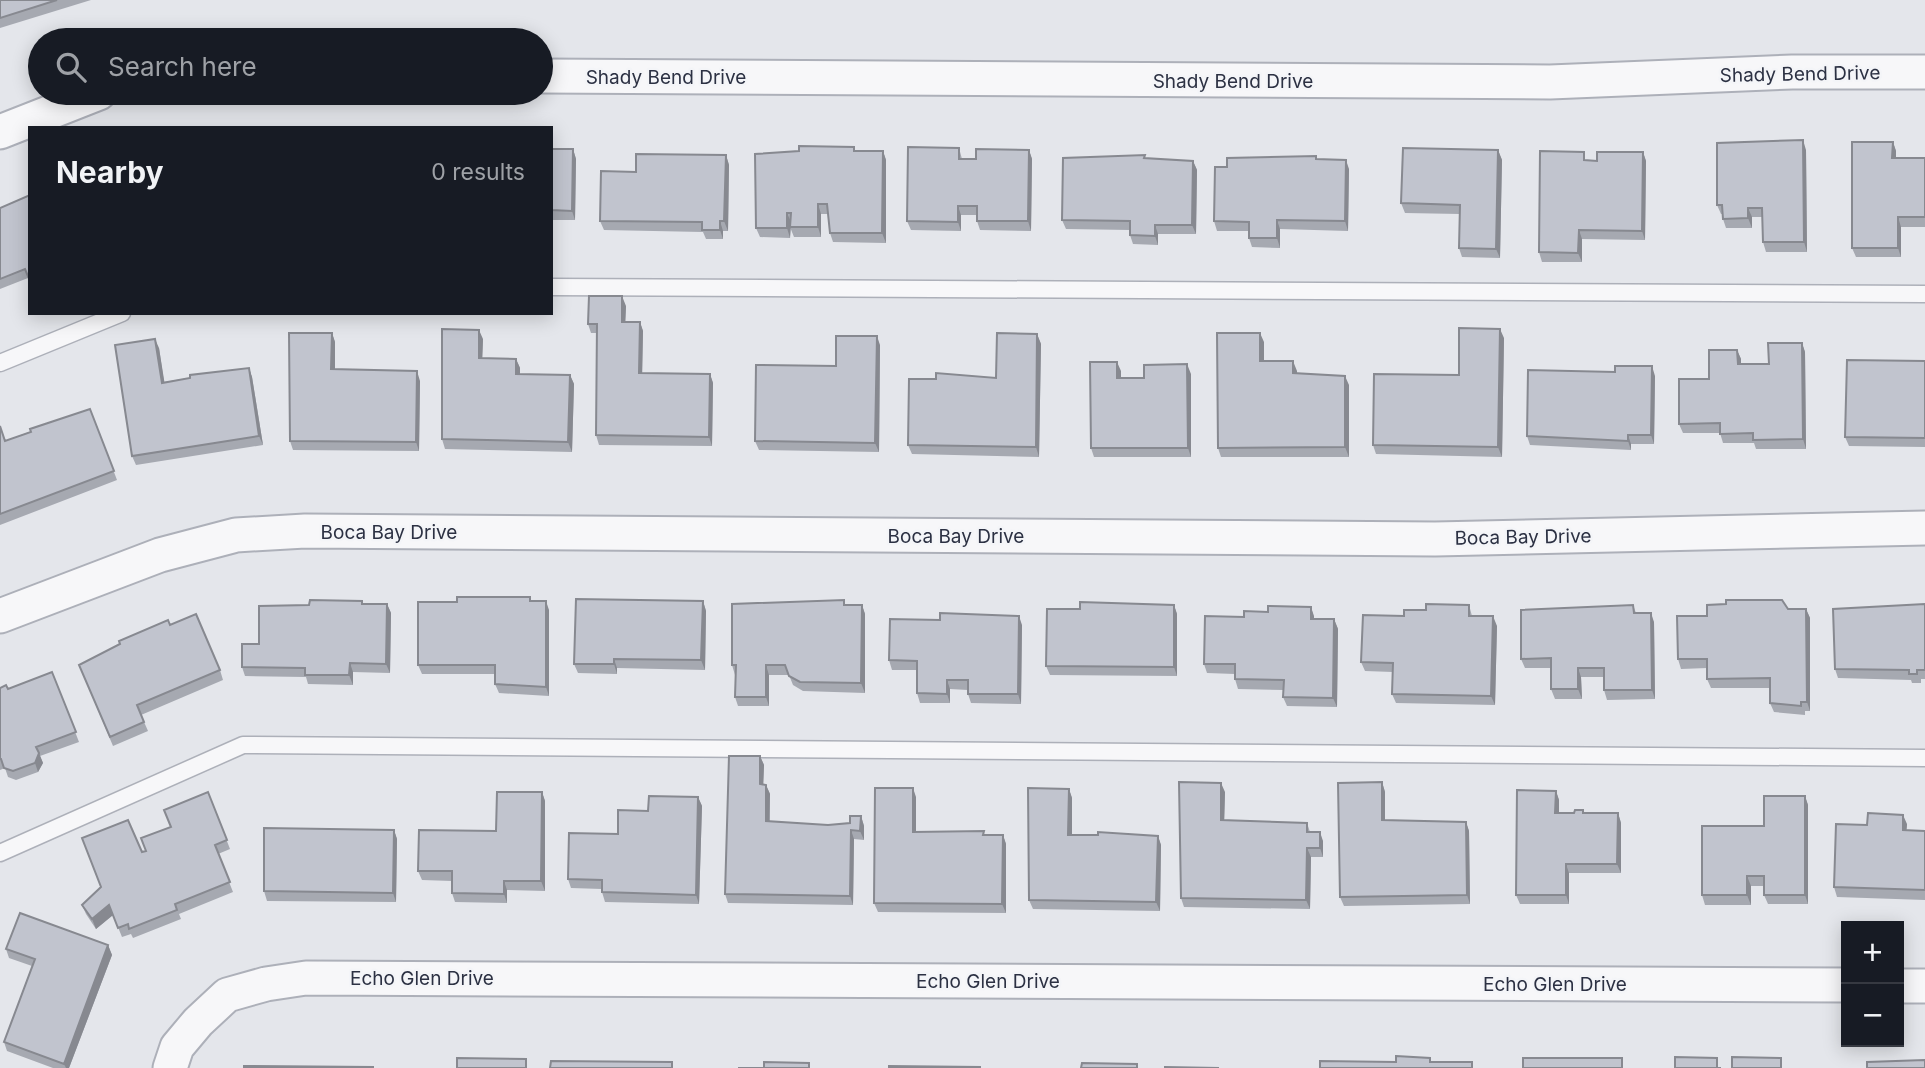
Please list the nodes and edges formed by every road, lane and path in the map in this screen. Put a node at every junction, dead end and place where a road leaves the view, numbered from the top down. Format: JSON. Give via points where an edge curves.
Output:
{"nodes":[{"id":1,"x":1925,"y":72,"type":"edge"},
{"id":2,"x":553,"y":76,"type":"edge"},
{"id":3,"x":69,"y":105,"type":"edge"},
{"id":4,"x":0,"y":132,"type":"edge"},
{"id":5,"x":553,"y":287,"type":"edge"},
{"id":6,"x":1925,"y":295,"type":"edge"},
{"id":7,"x":116,"y":315,"type":"edge"},
{"id":8,"x":0,"y":363,"type":"edge"},
{"id":9,"x":1925,"y":528,"type":"edge"},
{"id":10,"x":0,"y":616,"type":"edge"},
{"id":11,"x":1925,"y":758,"type":"edge"},
{"id":12,"x":0,"y":853,"type":"edge"},
{"id":13,"x":1841,"y":985,"type":"edge"},
{"id":14,"x":1904,"y":986,"type":"edge"},
{"id":15,"x":1925,"y":986,"type":"edge"},
{"id":16,"x":170,"y":1068,"type":"edge"}],
"edges":[{"from":1,"to":2,"type":"street","name":"Shady Bend Drive","via":[[1791,72],[1550,82]]},
{"from":3,"to":4,"type":"street"},
{"from":5,"to":6,"type":"lane"},
{"from":7,"to":8,"type":"lane"},
{"from":9,"to":10,"type":"street","name":"Boca Bay Drive","via":[[1435,539],[305,531],[236,535],[160,555]]},
{"from":11,"to":12,"type":"lane","via":[[243,745]]},
{"from":13,"to":16,"type":"street","name":"Echo Glen Drive","via":[[306,978],[227,995],[177,1047]]},
{"from":14,"to":15,"type":"street"}]}
